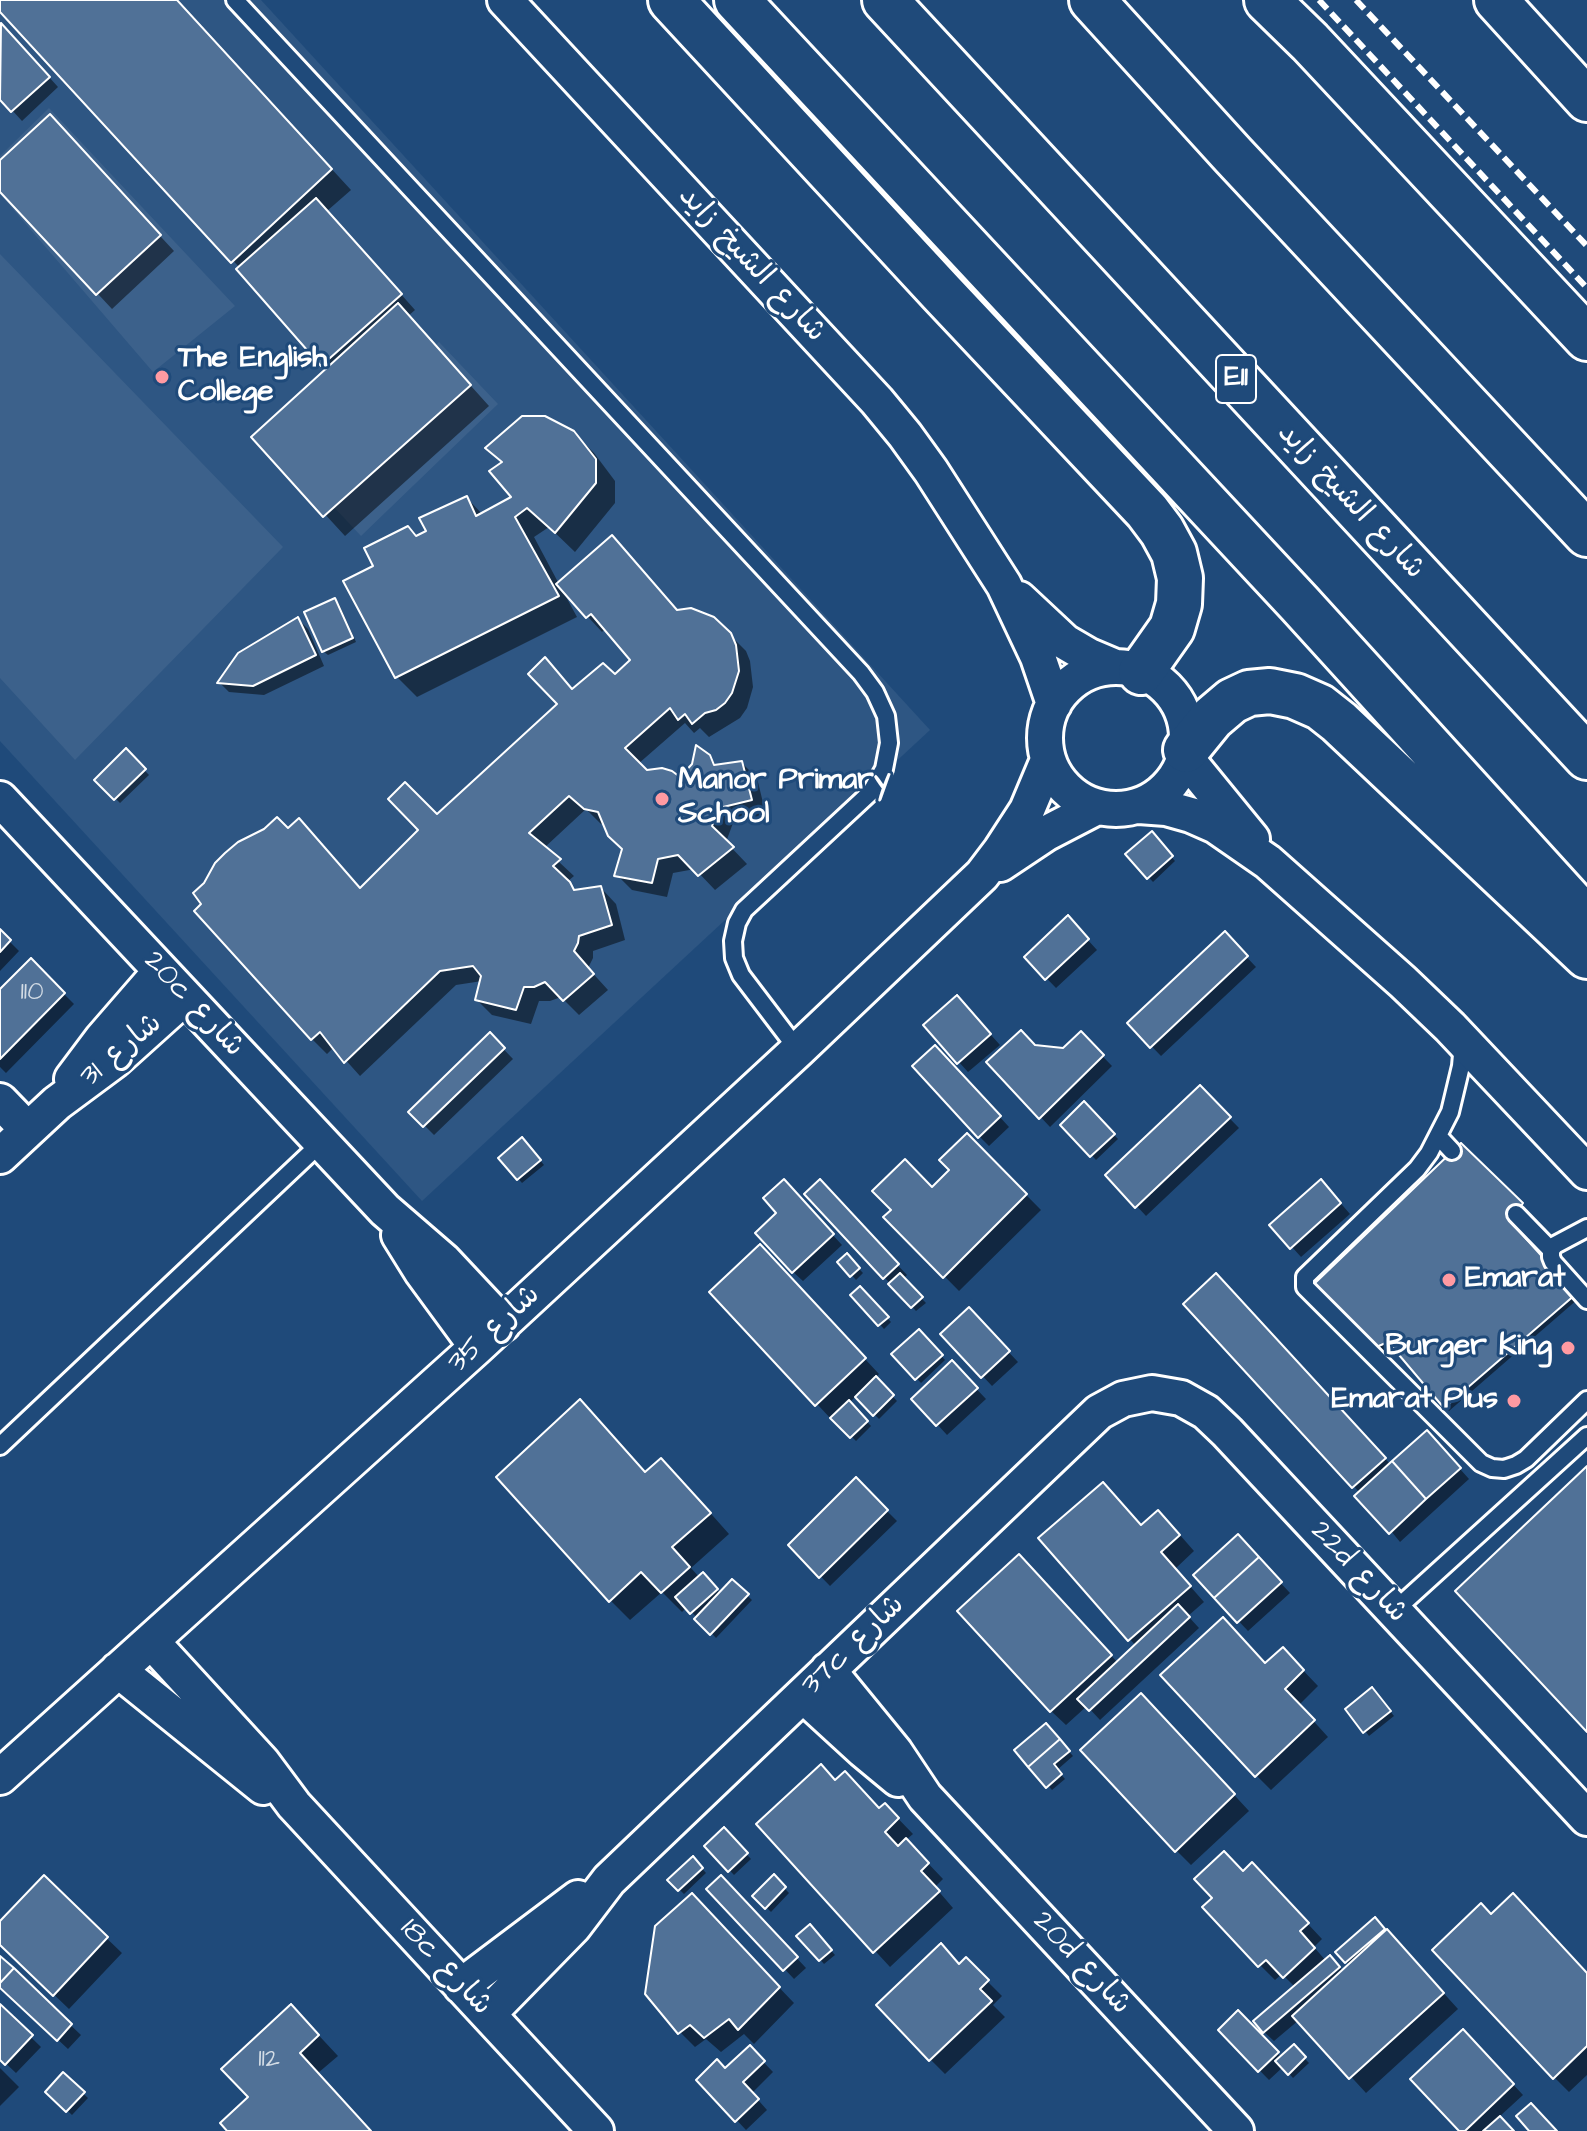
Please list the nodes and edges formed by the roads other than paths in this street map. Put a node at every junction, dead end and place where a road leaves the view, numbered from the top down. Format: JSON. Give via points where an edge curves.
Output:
{"nodes":[{"id":1,"x":235,"y":0,"type":"edge"},
{"id":2,"x":505,"y":0,"type":"edge"},
{"id":3,"x":671,"y":0,"type":"edge"},
{"id":4,"x":737,"y":0,"type":"edge"},
{"id":5,"x":885,"y":0,"type":"edge"},
{"id":6,"x":1092,"y":0,"type":"edge"},
{"id":7,"x":1267,"y":0,"type":"edge"},
{"id":8,"x":1496,"y":0,"type":"edge"},
{"id":9,"x":1587,"y":100,"type":"edge"},
{"id":10,"x":1587,"y":338,"type":"edge"},
{"id":11,"x":1587,"y":534,"type":"edge"},
{"id":12,"x":1004,"y":585,"type":"junction"},
{"id":13,"x":1128,"y":669,"type":"junction"},
{"id":14,"x":1054,"y":704,"type":"junction"},
{"id":15,"x":1186,"y":754,"type":"junction"},
{"id":16,"x":1587,"y":757,"type":"edge"},
{"id":17,"x":1048,"y":760,"type":"junction"},
{"id":18,"x":0,"y":799,"type":"edge"},
{"id":19,"x":1139,"y":806,"type":"junction"},
{"id":20,"x":1097,"y":807,"type":"junction"},
{"id":21,"x":1268,"y":862,"type":"junction"},
{"id":22,"x":982,"y":875,"type":"junction"},
{"id":23,"x":1587,"y":920,"type":"edge"},
{"id":24,"x":1587,"y":956,"type":"edge"},
{"id":25,"x":161,"y":971,"type":"junction"},
{"id":26,"x":185,"y":997,"type":"junction"},
{"id":27,"x":1463,"y":1042,"type":"junction"},
{"id":28,"x":798,"y":1050,"type":"junction"},
{"id":29,"x":0,"y":1101,"type":"edge"},
{"id":30,"x":57,"y":1103,"type":"junction"},
{"id":31,"x":28,"y":1130,"type":"junction"},
{"id":32,"x":1439,"y":1137,"type":"junction"},
{"id":33,"x":322,"y":1142,"type":"junction"},
{"id":34,"x":1452,"y":1151,"type":"dead end"},
{"id":35,"x":0,"y":1156,"type":"edge"},
{"id":36,"x":1587,"y":1172,"type":"edge"},
{"id":37,"x":385,"y":1210,"type":"junction"},
{"id":38,"x":1516,"y":1214,"type":"dead end"},
{"id":39,"x":1587,"y":1228,"type":"edge"},
{"id":40,"x":1551,"y":1250,"type":"junction"},
{"id":41,"x":1587,"y":1300,"type":"edge"},
{"id":42,"x":503,"y":1324,"type":"junction"},
{"id":43,"x":477,"y":1347,"type":"junction"},
{"id":44,"x":1587,"y":1400,"type":"edge"},
{"id":45,"x":1099,"y":1412,"type":"joint"},
{"id":46,"x":1587,"y":1436,"type":"edge"},
{"id":47,"x":0,"y":1446,"type":"edge"},
{"id":48,"x":1394,"y":1611,"type":"junction"},
{"id":49,"x":151,"y":1641,"type":"junction"},
{"id":50,"x":118,"y":1670,"type":"junction"},
{"id":51,"x":828,"y":1670,"type":"junction"},
{"id":52,"x":803,"y":1695,"type":"junction"},
{"id":53,"x":0,"y":1777,"type":"edge"},
{"id":54,"x":925,"y":1797,"type":"junction"},
{"id":55,"x":294,"y":1805,"type":"junction"},
{"id":56,"x":1587,"y":1818,"type":"edge"},
{"id":57,"x":609,"y":1880,"type":"junction"},
{"id":58,"x":461,"y":1986,"type":"junction"},
{"id":59,"x":488,"y":2014,"type":"junction"},
{"id":60,"x":596,"y":2131,"type":"edge"},
{"id":61,"x":1236,"y":2131,"type":"edge"}],
"edges":[{"from":1,"to":28,"type":"lane","via":[[875,692],[886,716],[889,743],[884,769],[871,792],[744,910],[733,941],[741,975]]},
{"from":2,"to":12,"type":"street","name":"شارع الشيخ زايد","via":[[877,401],[931,471]]},
{"from":3,"to":13,"type":"highway","via":[[1162,531],[1180,578],[1179,604],[1172,628]]},
{"from":4,"to":23,"type":"highway"},
{"from":5,"to":16,"type":"highway","name":"شارع الشيخ زايد","number":"E11"},
{"from":6,"to":11,"type":"highway"},
{"from":7,"to":10,"type":"highway"},
{"from":8,"to":9,"type":"street"},
{"from":12,"to":13,"type":"street","via":[[1065,642]]},
{"from":12,"to":14,"type":"street"},
{"from":13,"to":14,"type":"street","via":[[1097,670],[1080,677]]},
{"from":13,"to":15,"type":"street","via":[[1156,679],[1178,703],[1186,726]]},
{"from":14,"to":17,"type":"street","via":[[1047,722]]},
{"from":15,"to":19,"type":"street","via":[[1175,778]]},
{"from":15,"to":21,"type":"street"},
{"from":15,"to":24,"type":"highway","via":[[1212,718],[1249,693],[1270,691],[1320,707]]},
{"from":17,"to":20,"type":"street","via":[[1067,790]]},
{"from":17,"to":22,"type":"street","name":"شارع 35","via":[[1027,810]]},
{"from":18,"to":25,"type":"street","name":"20c شارع"},
{"from":19,"to":20,"type":"street"},
{"from":19,"to":21,"type":"street","via":[[1191,815]]},
{"from":20,"to":22,"type":"street","name":"شارع 35"},
{"from":21,"to":27,"type":"street"},
{"from":22,"to":28,"type":"street","name":"شارع 35"},
{"from":25,"to":26,"type":"street","name":"20c شارع"},
{"from":25,"to":30,"type":"street","name":"شارع 31","via":[[102,1039]]},
{"from":26,"to":30,"type":"street","name":"شارع 31"},
{"from":26,"to":33,"type":"street","name":"20c شارع"},
{"from":27,"to":32,"type":"lane","via":[[1456,1089]]},
{"from":27,"to":36,"type":"street"},
{"from":28,"to":42,"type":"street","name":"شارع 35"},
{"from":29,"to":31,"type":"street"},
{"from":30,"to":31,"type":"street","name":"شارع 31"},
{"from":31,"to":35,"type":"street","name":"شارع 31"},
{"from":32,"to":34,"type":"lane"},
{"from":32,"to":44,"type":"lane","via":[[1417,1169],[1305,1277],[1305,1287],[1481,1463],[1492,1468],[1504,1469],[1526,1459]]},
{"from":33,"to":37,"type":"street","name":"20c شارع"},
{"from":33,"to":47,"type":"lane"},
{"from":37,"to":42,"type":"street","name":"20c شارع","via":[[444,1261]]},
{"from":37,"to":43,"type":"street","name":"20c شارع"},
{"from":38,"to":40,"type":"lane"},
{"from":39,"to":40,"type":"lane"},
{"from":40,"to":41,"type":"lane","via":[[1553,1262]]},
{"from":42,"to":43,"type":"street","name":"شارع 35"},
{"from":43,"to":49,"type":"street","name":"شارع 35"},
{"from":45,"to":48,"type":"street","name":"22d شارع","via":[[1123,1399],[1152,1393],[1181,1398],[1206,1412]]},
{"from":45,"to":51,"type":"street","name":"37c شارع"},
{"from":46,"to":48,"type":"lane"},
{"from":48,"to":56,"type":"street","name":"22d شارع"},
{"from":49,"to":50,"type":"street","name":"شارع 35"},
{"from":49,"to":55,"type":"street","name":"18c شارع","via":[[262,1762]]},
{"from":50,"to":53,"type":"street","name":"شارع 35"},
{"from":50,"to":55,"type":"street","name":"18c شارع","via":[[245,1775]]},
{"from":51,"to":52,"type":"street","name":"37c شارع"},
{"from":51,"to":54,"type":"street","name":"20d شارع"},
{"from":52,"to":54,"type":"street","name":"20d شارع"},
{"from":52,"to":57,"type":"street","name":"37c شارع"},
{"from":54,"to":61,"type":"street","name":"20d شارع"},
{"from":55,"to":58,"type":"street","name":"18c شارع"},
{"from":57,"to":58,"type":"street","name":"37c شارع","via":[[563,1908]]},
{"from":57,"to":59,"type":"street","name":"37c شارع","via":[[574,1926]]},
{"from":58,"to":59,"type":"street","name":"18c شارع"},
{"from":59,"to":60,"type":"street","name":"18c شارع"}]}
